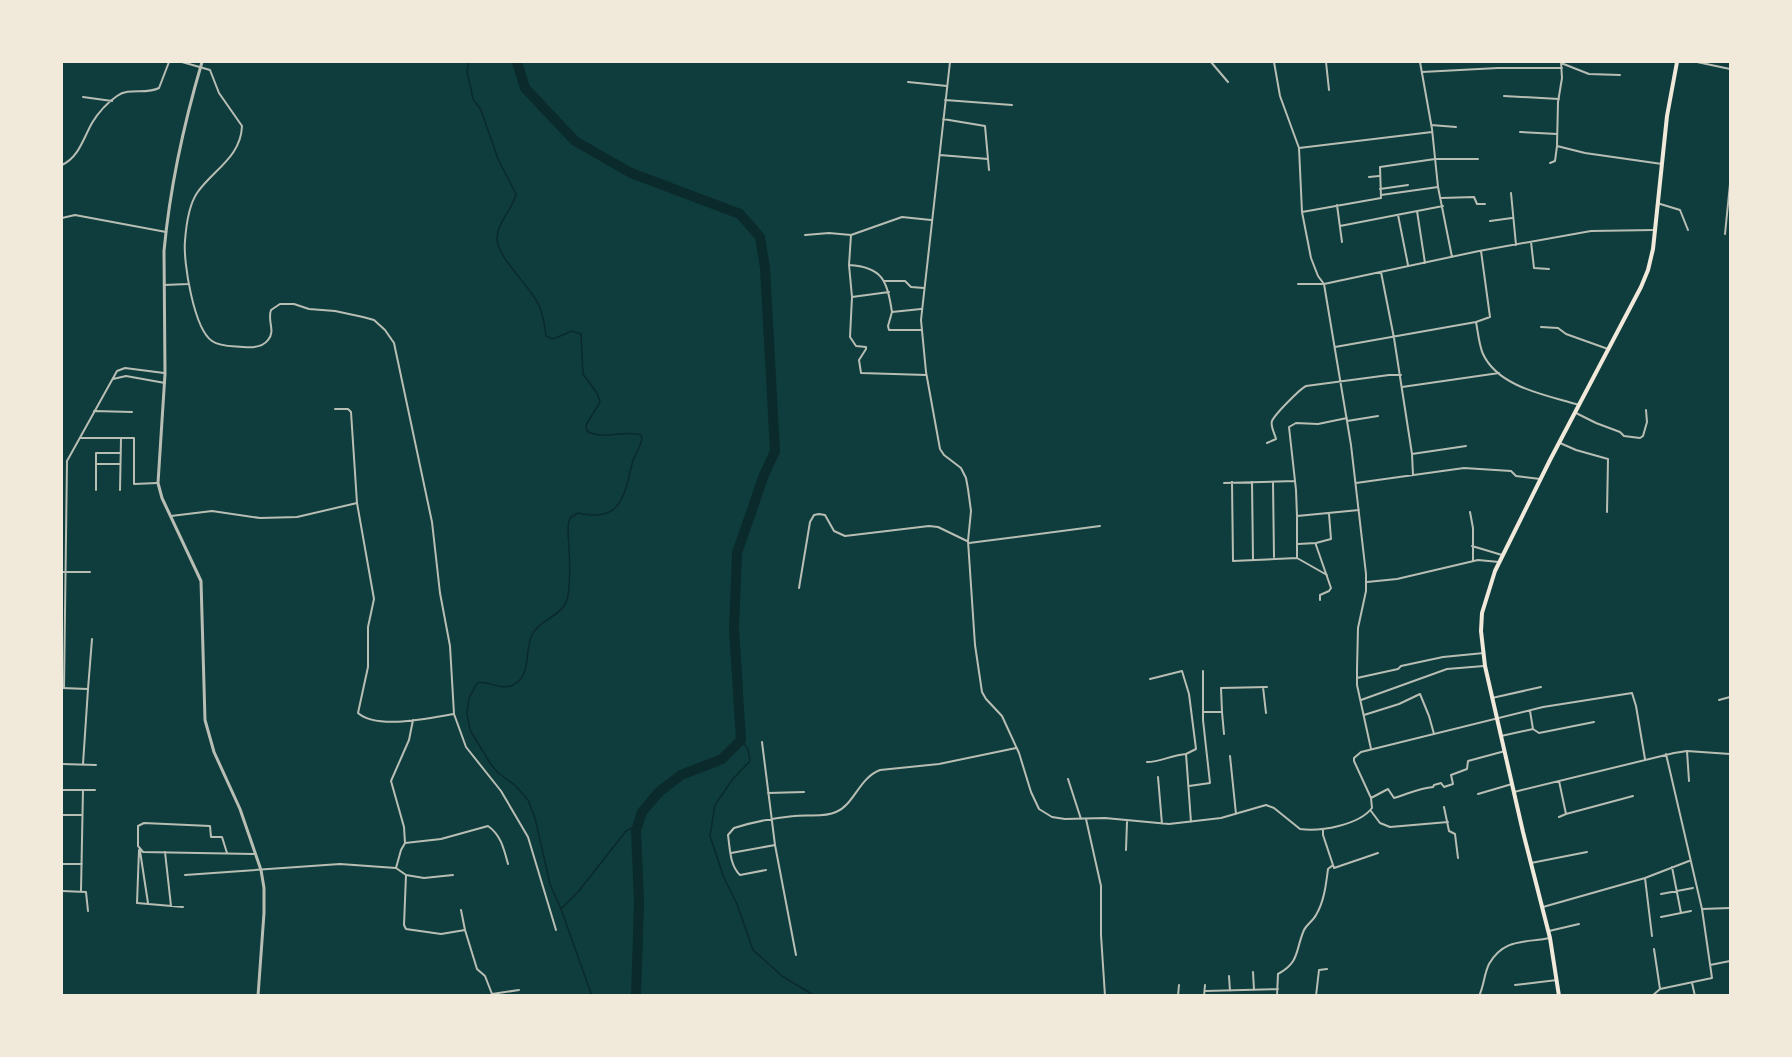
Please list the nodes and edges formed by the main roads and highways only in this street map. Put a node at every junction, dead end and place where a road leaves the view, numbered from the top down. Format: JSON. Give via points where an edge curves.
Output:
{"nodes":[{"id":1,"x":1677,"y":62,"type":"edge"},
{"id":2,"x":1559,"y":996,"type":"edge"}],
"edges":[{"from":1,"to":2,"type":"main road","via":[[1653,249],[1645,278],[1502,555],[1482,614],[1485,666],[1549,931]]}]}
